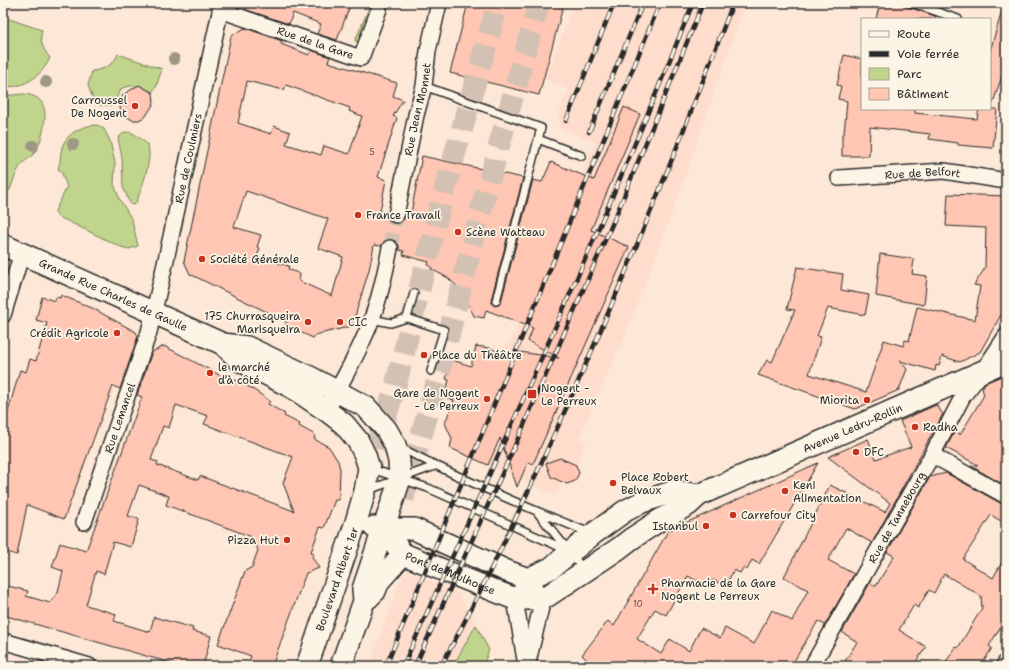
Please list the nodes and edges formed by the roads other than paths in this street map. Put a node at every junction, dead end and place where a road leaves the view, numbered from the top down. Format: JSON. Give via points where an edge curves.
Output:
{"nodes":[{"id":1,"x":439,"y":3,"type":"edge"},
{"id":2,"x":912,"y":3,"type":"edge"},
{"id":3,"x":221,"y":7,"type":"edge"},
{"id":4,"x":379,"y":8,"type":"dead end"},
{"id":5,"x":955,"y":18,"type":"edge"},
{"id":6,"x":424,"y":86,"type":"junction"},
{"id":7,"x":538,"y":139,"type":"junction"},
{"id":8,"x":582,"y":156,"type":"dead end"},
{"id":9,"x":839,"y":178,"type":"dead end"},
{"id":10,"x":1006,"y":181,"type":"edge"},
{"id":11,"x":396,"y":215,"type":"tunnel mouth"},
{"id":12,"x":390,"y":248,"type":"tunnel mouth"},
{"id":13,"x":12,"y":250,"type":"edge"},
{"id":14,"x":414,"y":293,"type":"dead end"},
{"id":15,"x":496,"y":301,"type":"dead end"},
{"id":16,"x":154,"y":313,"type":"junction"},
{"id":17,"x":3,"y":315,"type":"edge"},
{"id":18,"x":407,"y":318,"type":"junction"},
{"id":19,"x":372,"y":319,"type":"junction"},
{"id":20,"x":1006,"y":336,"type":"edge"},
{"id":21,"x":223,"y":344,"type":"junction"},
{"id":22,"x":1006,"y":361,"type":"edge"},
{"id":23,"x":432,"y":371,"type":"dead end"},
{"id":24,"x":983,"y":371,"type":"junction"},
{"id":25,"x":337,"y":391,"type":"junction"},
{"id":26,"x":327,"y":411,"type":"junction"},
{"id":27,"x":395,"y":445,"type":"junction"},
{"id":28,"x":932,"y":455,"type":"junction"},
{"id":29,"x":435,"y":466,"type":"junction"},
{"id":30,"x":369,"y":468,"type":"junction"},
{"id":31,"x":400,"y":479,"type":"junction"},
{"id":32,"x":364,"y":491,"type":"junction"},
{"id":33,"x":674,"y":491,"type":"junction"},
{"id":34,"x":699,"y":494,"type":"junction"},
{"id":35,"x":1006,"y":496,"type":"edge"},
{"id":36,"x":538,"y":512,"type":"junction"},
{"id":37,"x":84,"y":522,"type":"dead end"},
{"id":38,"x":356,"y":522,"type":"junction"},
{"id":39,"x":383,"y":529,"type":"junction"},
{"id":40,"x":593,"y":534,"type":"junction"},
{"id":41,"x":631,"y":539,"type":"junction"},
{"id":42,"x":571,"y":552,"type":"junction"},
{"id":43,"x":403,"y":554,"type":"junction"},
{"id":44,"x":585,"y":571,"type":"junction"},
{"id":45,"x":528,"y":579,"type":"junction"},
{"id":46,"x":515,"y":599,"type":"junction"},
{"id":47,"x":543,"y":599,"type":"junction"},
{"id":48,"x":364,"y":602,"type":"junction"},
{"id":49,"x":3,"y":641,"type":"edge"},
{"id":50,"x":1006,"y":662,"type":"edge"},
{"id":51,"x":89,"y":666,"type":"edge"},
{"id":52,"x":307,"y":666,"type":"edge"},
{"id":53,"x":341,"y":666,"type":"edge"},
{"id":54,"x":527,"y":666,"type":"edge"},
{"id":55,"x":812,"y":666,"type":"edge"},
{"id":56,"x":1004,"y":666,"type":"edge"}],
"edges":[{"from":1,"to":6,"type":"street","name":"Rue Jean Monnet","via":[[428,51]]},
{"from":2,"to":5,"type":"lane"},
{"from":3,"to":4,"type":"street","name":"Rue de la Gare","via":[[360,58]]},
{"from":3,"to":16,"type":"street","name":"Rue de Coulmiers"},
{"from":6,"to":7,"type":"lane","via":[[541,128]]},
{"from":6,"to":11,"type":"street","name":"Rue Jean Monnet"},
{"from":7,"to":8,"type":"lane"},
{"from":7,"to":15,"type":"lane"},
{"from":9,"to":10,"type":"street","name":"Rue de Belfort","via":[[944,171]]},
{"from":12,"to":19,"type":"street"},
{"from":13,"to":16,"type":"street","name":"Grande Rue Charles de Gaulle"},
{"from":13,"to":17,"type":"street"},
{"from":14,"to":18,"type":"lane"},
{"from":16,"to":21,"type":"street","name":"Grande Rue Charles de Gaulle"},
{"from":16,"to":37,"type":"street","name":"Rue Lemancel"},
{"from":18,"to":19,"type":"lane","via":[[391,323]]},
{"from":18,"to":23,"type":"lane","via":[[444,330]]},
{"from":19,"to":25,"type":"street"},
{"from":20,"to":24,"type":"street","name":"Rue de Tannebourg"},
{"from":21,"to":25,"type":"street","name":"Grande Rue Charles de Gaulle","via":[[247,347]]},
{"from":21,"to":26,"type":"street","name":"Grande Rue Charles de Gaulle","via":[[239,360],[293,388]]},
{"from":22,"to":24,"type":"street","name":"Avenue Ledru-Rollin"},
{"from":24,"to":28,"type":"street","name":"Rue de Tannebourg","via":[[963,396]]},
{"from":24,"to":34,"type":"street","name":"Avenue Ledru-Rollin"},
{"from":25,"to":26,"type":"street"},
{"from":25,"to":27,"type":"street","name":"Grande Rue Charles de Gaulle","via":[[366,407],[386,428]]},
{"from":26,"to":30,"type":"street","name":"Grande Rue Charles de Gaulle","via":[[344,424],[358,441]]},
{"from":27,"to":29,"type":"lane"},
{"from":27,"to":31,"type":"street","name":"Grande Rue Charles de Gaulle"},
{"from":28,"to":35,"type":"street"},
{"from":28,"to":55,"type":"street","name":"Rue de Tannebourg"},
{"from":29,"to":31,"type":"lane"},
{"from":29,"to":36,"type":"lane"},
{"from":30,"to":31,"type":"lane"},
{"from":30,"to":32,"type":"street"},
{"from":31,"to":32,"type":"lane"},
{"from":31,"to":39,"type":"street"},
{"from":31,"to":42,"type":"lane","via":[[433,490]]},
{"from":32,"to":38,"type":"street","name":"Boulevard Albert 1er"},
{"from":33,"to":34,"type":"street"},
{"from":33,"to":40,"type":"street","via":[[625,511]]},
{"from":33,"to":41,"type":"street","name":"Avenue Ledru-Rollin","via":[[667,504],[638,526]]},
{"from":34,"to":41,"type":"street","name":"Avenue Ledru-Rollin","via":[[688,505]]},
{"from":36,"to":40,"type":"lane"},
{"from":36,"to":42,"type":"lane"},
{"from":38,"to":39,"type":"street"},
{"from":38,"to":52,"type":"street","name":"Boulevard Albert 1er"},
{"from":39,"to":43,"type":"street","name":"Pont de Mulhouse"},
{"from":39,"to":45,"type":"street","name":"Pont de Mulhouse","via":[[414,529]]},
{"from":39,"to":48,"type":"street","via":[[363,589]]},
{"from":40,"to":42,"type":"street"},
{"from":41,"to":44,"type":"street","name":"Avenue Ledru-Rollin"},
{"from":42,"to":44,"type":"lane"},
{"from":42,"to":45,"type":"street","via":[[551,568]]},
{"from":43,"to":46,"type":"street","name":"Pont de Mulhouse"},
{"from":43,"to":48,"type":"street"},
{"from":44,"to":47,"type":"street","name":"Avenue Ledru-Rollin"},
{"from":45,"to":46,"type":"street"},
{"from":45,"to":47,"type":"street"},
{"from":46,"to":47,"type":"street"},
{"from":46,"to":54,"type":"street"},
{"from":47,"to":54,"type":"street"},
{"from":48,"to":53,"type":"street"},
{"from":49,"to":51,"type":"street"},
{"from":50,"to":56,"type":"street"}]}
